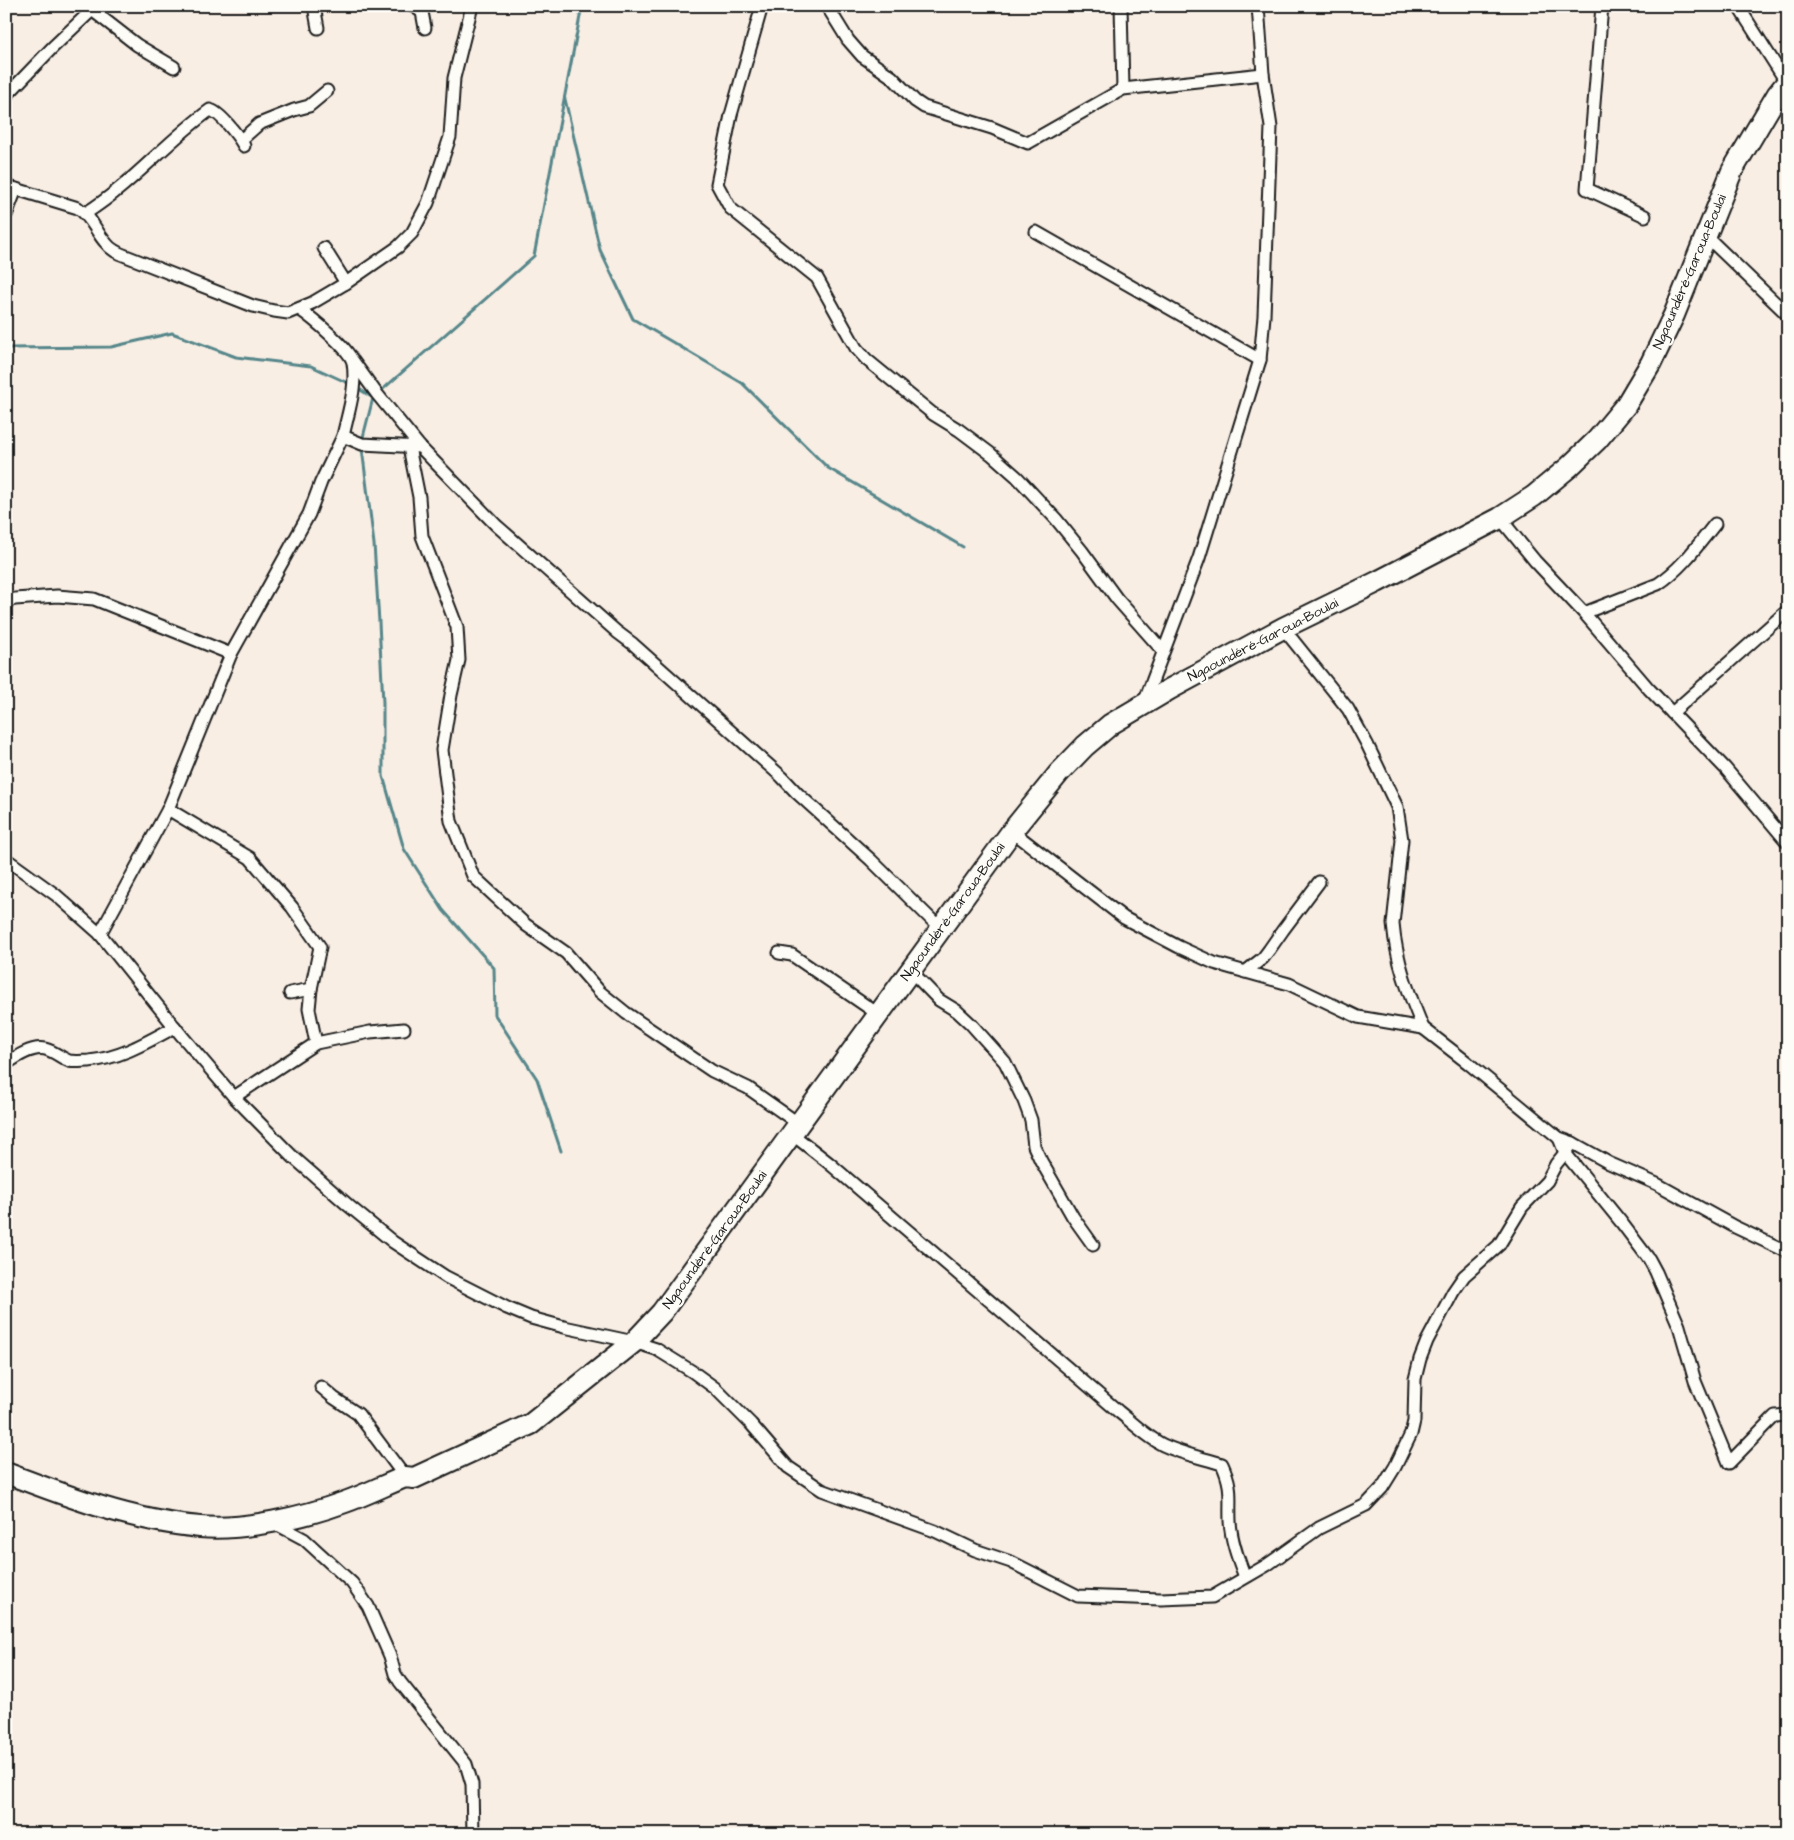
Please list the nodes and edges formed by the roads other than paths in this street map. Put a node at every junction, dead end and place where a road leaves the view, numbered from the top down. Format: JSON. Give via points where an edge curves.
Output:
{"nodes":[{"id":1,"x":314,"y":6,"type":"edge"},
{"id":2,"x":413,"y":6,"type":"edge"},
{"id":3,"x":472,"y":6,"type":"edge"},
{"id":4,"x":762,"y":6,"type":"edge"},
{"id":5,"x":827,"y":6,"type":"edge"},
{"id":6,"x":1121,"y":6,"type":"edge"},
{"id":7,"x":1258,"y":6,"type":"edge"},
{"id":8,"x":1602,"y":6,"type":"edge"},
{"id":9,"x":1738,"y":6,"type":"edge"},
{"id":10,"x":94,"y":8,"type":"edge"},
{"id":11,"x":318,"y":28,"type":"dead end"},
{"id":12,"x":425,"y":28,"type":"dead end"},
{"id":13,"x":174,"y":67,"type":"dead end"},
{"id":14,"x":1263,"y":74,"type":"junction"},
{"id":15,"x":1787,"y":82,"type":"edge"},
{"id":16,"x":1123,"y":89,"type":"junction"},
{"id":17,"x":327,"y":91,"type":"dead end"},
{"id":18,"x":6,"y":96,"type":"edge"},
{"id":19,"x":11,"y":188,"type":"edge"},
{"id":20,"x":86,"y":213,"type":"junction"},
{"id":21,"x":6,"y":215,"type":"edge"},
{"id":22,"x":1645,"y":216,"type":"dead end"},
{"id":23,"x":1036,"y":232,"type":"dead end"},
{"id":24,"x":1706,"y":236,"type":"junction"},
{"id":25,"x":324,"y":248,"type":"dead end"},
{"id":26,"x":346,"y":283,"type":"junction"},
{"id":27,"x":299,"y":309,"type":"junction"},
{"id":28,"x":1788,"y":315,"type":"edge"},
{"id":29,"x":1260,"y":360,"type":"junction"},
{"id":30,"x":353,"y":361,"type":"junction"},
{"id":31,"x":344,"y":436,"type":"junction"},
{"id":32,"x":415,"y":447,"type":"junction"},
{"id":33,"x":1500,"y":518,"type":"junction"},
{"id":34,"x":1716,"y":524,"type":"dead end"},
{"id":35,"x":6,"y":602,"type":"edge"},
{"id":36,"x":1788,"y":610,"type":"edge"},
{"id":37,"x":1584,"y":613,"type":"junction"},
{"id":38,"x":1283,"y":628,"type":"junction"},
{"id":39,"x":1163,"y":651,"type":"junction"},
{"id":40,"x":231,"y":654,"type":"junction"},
{"id":41,"x":1143,"y":705,"type":"junction"},
{"id":42,"x":1672,"y":713,"type":"junction"},
{"id":43,"x":168,"y":809,"type":"junction"},
{"id":44,"x":1012,"y":831,"type":"junction"},
{"id":45,"x":1788,"y":842,"type":"edge"},
{"id":46,"x":6,"y":859,"type":"edge"},
{"id":47,"x":1319,"y":882,"type":"dead end"},
{"id":48,"x":941,"y":928,"type":"junction"},
{"id":49,"x":100,"y":934,"type":"junction"},
{"id":50,"x":779,"y":953,"type":"dead end"},
{"id":51,"x":910,"y":970,"type":"junction"},
{"id":52,"x":1245,"y":972,"type":"junction"},
{"id":53,"x":312,"y":989,"type":"junction"},
{"id":54,"x":290,"y":993,"type":"dead end"},
{"id":55,"x":878,"y":1014,"type":"junction"},
{"id":56,"x":174,"y":1027,"type":"junction"},
{"id":57,"x":1423,"y":1028,"type":"junction"},
{"id":58,"x":404,"y":1029,"type":"dead end"},
{"id":59,"x":316,"y":1043,"type":"junction"},
{"id":60,"x":6,"y":1064,"type":"edge"},
{"id":61,"x":234,"y":1097,"type":"junction"},
{"id":62,"x":796,"y":1129,"type":"junction"},
{"id":63,"x":1559,"y":1138,"type":"junction"},
{"id":64,"x":1573,"y":1143,"type":"junction"},
{"id":65,"x":1564,"y":1153,"type":"junction"},
{"id":66,"x":1093,"y":1245,"type":"dead end"},
{"id":67,"x":1788,"y":1252,"type":"edge"},
{"id":68,"x":634,"y":1342,"type":"junction"},
{"id":69,"x":320,"y":1387,"type":"dead end"},
{"id":70,"x":1788,"y":1415,"type":"edge"},
{"id":71,"x":6,"y":1472,"type":"edge"},
{"id":72,"x":404,"y":1477,"type":"junction"},
{"id":73,"x":272,"y":1522,"type":"junction"},
{"id":74,"x":1245,"y":1577,"type":"junction"},
{"id":75,"x":473,"y":1834,"type":"edge"}],
"edges":[{"from":1,"to":11,"type":"street"},
{"from":2,"to":12,"type":"street","via":[[422,12]]},
{"from":3,"to":26,"type":"street","via":[[454,78],[450,137],[428,203],[412,233],[398,247]]},
{"from":4,"to":39,"type":"street","via":[[731,115],[717,184],[730,208],[817,278],[856,348],[867,360],[932,414],[959,430],[1017,477],[1056,519],[1116,599]]},
{"from":5,"to":16,"type":"street","via":[[862,56],[892,78],[915,101],[931,110],[992,128],[1028,143]]},
{"from":6,"to":16,"type":"street"},
{"from":7,"to":14,"type":"street"},
{"from":8,"to":22,"type":"street","via":[[1587,189]]},
{"from":9,"to":15,"type":"street"},
{"from":10,"to":13,"type":"street","via":[[137,45]]},
{"from":10,"to":18,"type":"street"},
{"from":14,"to":16,"type":"street"},
{"from":14,"to":29,"type":"street","via":[[1271,127]]},
{"from":15,"to":24,"type":"highway","name":"Ngaoundéré-Garoua-Boulai","via":[[1732,171]]},
{"from":17,"to":20,"type":"street","via":[[309,106],[259,124],[242,143],[216,112],[210,110],[175,137],[119,190]]},
{"from":19,"to":20,"type":"street"},
{"from":19,"to":21,"type":"street"},
{"from":20,"to":27,"type":"street","via":[[114,251],[253,306],[274,312]]},
{"from":23,"to":29,"type":"street"},
{"from":24,"to":28,"type":"street"},
{"from":24,"to":33,"type":"highway","name":"Ngaoundéré-Garoua-Boulai","via":[[1674,316],[1626,405],[1598,440],[1569,467],[1534,496]]},
{"from":25,"to":26,"type":"street"},
{"from":26,"to":27,"type":"street"},
{"from":27,"to":30,"type":"street","via":[[324,328]]},
{"from":29,"to":39,"type":"street","via":[[1199,558]]},
{"from":30,"to":31,"type":"street","via":[[354,386]]},
{"from":30,"to":32,"type":"street"},
{"from":31,"to":32,"type":"street","via":[[362,444]]},
{"from":31,"to":40,"type":"street","via":[[309,514]]},
{"from":32,"to":48,"type":"street","via":[[496,525],[775,771]]},
{"from":32,"to":62,"type":"street","via":[[422,536],[457,627],[459,660],[442,750],[451,821],[473,876],[526,925],[566,953],[600,992],[626,1013],[712,1071],[748,1088]]},
{"from":33,"to":37,"type":"street"},
{"from":33,"to":38,"type":"highway","name":"Ngaoundéré-Garoua-Boulai"},
{"from":34,"to":37,"type":"street","via":[[1665,580]]},
{"from":35,"to":40,"type":"street","via":[[57,596],[94,599]]},
{"from":36,"to":42,"type":"street"},
{"from":37,"to":42,"type":"street"},
{"from":38,"to":41,"type":"highway","name":"Ngaoundéré-Garoua-Boulai"},
{"from":38,"to":57,"type":"street","via":[[1348,709],[1397,807],[1402,840],[1394,935],[1402,974]]},
{"from":39,"to":41,"type":"street"},
{"from":40,"to":43,"type":"street"},
{"from":41,"to":44,"type":"highway","name":"Ngaoundéré-Garoua-Boulai","via":[[1111,724],[1085,746]]},
{"from":42,"to":45,"type":"street"},
{"from":43,"to":49,"type":"street"},
{"from":43,"to":53,"type":"street","via":[[250,858],[288,900],[320,948]]},
{"from":44,"to":48,"type":"highway","name":"Ngaoundéré-Garoua-Boulai"},
{"from":44,"to":52,"type":"street","via":[[1124,918],[1214,963]]},
{"from":46,"to":49,"type":"street","via":[[56,895]]},
{"from":47,"to":52,"type":"street","via":[[1263,958]]},
{"from":48,"to":51,"type":"highway","name":"Ngaoundéré-Garoua-Boulai"},
{"from":49,"to":56,"type":"street"},
{"from":50,"to":55,"type":"street","via":[[792,955]]},
{"from":51,"to":55,"type":"highway","name":"Ngaoundéré-Garoua-Boulai"},
{"from":51,"to":66,"type":"street","via":[[939,1000],[971,1024],[1005,1062],[1031,1120],[1034,1146],[1041,1161]]},
{"from":52,"to":57,"type":"street","via":[[1289,984],[1358,1017]]},
{"from":53,"to":54,"type":"street"},
{"from":53,"to":59,"type":"street","via":[[310,1009]]},
{"from":55,"to":62,"type":"highway","name":"Ngaoundéré-Garoua-Boulai"},
{"from":56,"to":60,"type":"street","via":[[112,1057],[71,1061],[39,1048]]},
{"from":56,"to":61,"type":"street"},
{"from":57,"to":63,"type":"street"},
{"from":58,"to":59,"type":"street"},
{"from":59,"to":61,"type":"street"},
{"from":61,"to":68,"type":"street","via":[[292,1156],[349,1206],[393,1242],[446,1277],[531,1318]]},
{"from":62,"to":68,"type":"highway","name":"Ngaoundéré-Garoua-Boulai","via":[[679,1290]]},
{"from":62,"to":74,"type":"street","via":[[829,1162],[1148,1435],[1179,1451],[1222,1464],[1231,1498],[1232,1538]]},
{"from":63,"to":64,"type":"street"},
{"from":63,"to":65,"type":"street"},
{"from":64,"to":65,"type":"street"},
{"from":64,"to":67,"type":"street"},
{"from":65,"to":70,"type":"street","via":[[1621,1222],[1656,1272],[1729,1463],[1775,1416]]},
{"from":65,"to":74,"type":"street","via":[[1547,1181],[1522,1207],[1499,1244],[1464,1276],[1426,1341],[1415,1379],[1411,1434],[1382,1488],[1366,1506],[1319,1528]]},
{"from":68,"to":72,"type":"highway","name":"Ngaoundéré-Garoua-Boulai","via":[[531,1424],[414,1478]]},
{"from":68,"to":74,"type":"street","via":[[662,1353],[715,1388],[788,1467],[822,1490],[935,1531],[1028,1570],[1078,1596],[1212,1597]]},
{"from":69,"to":72,"type":"street","via":[[358,1414]]},
{"from":71,"to":73,"type":"highway","name":"Ngaoundéré-Garoua-Boulai","via":[[100,1507],[156,1520],[201,1527]]},
{"from":72,"to":73,"type":"highway","name":"Ngaoundéré-Garoua-Boulai","via":[[345,1503]]},
{"from":73,"to":75,"type":"street","via":[[311,1545],[352,1583],[368,1606],[395,1674],[466,1764],[472,1784]]}]}
